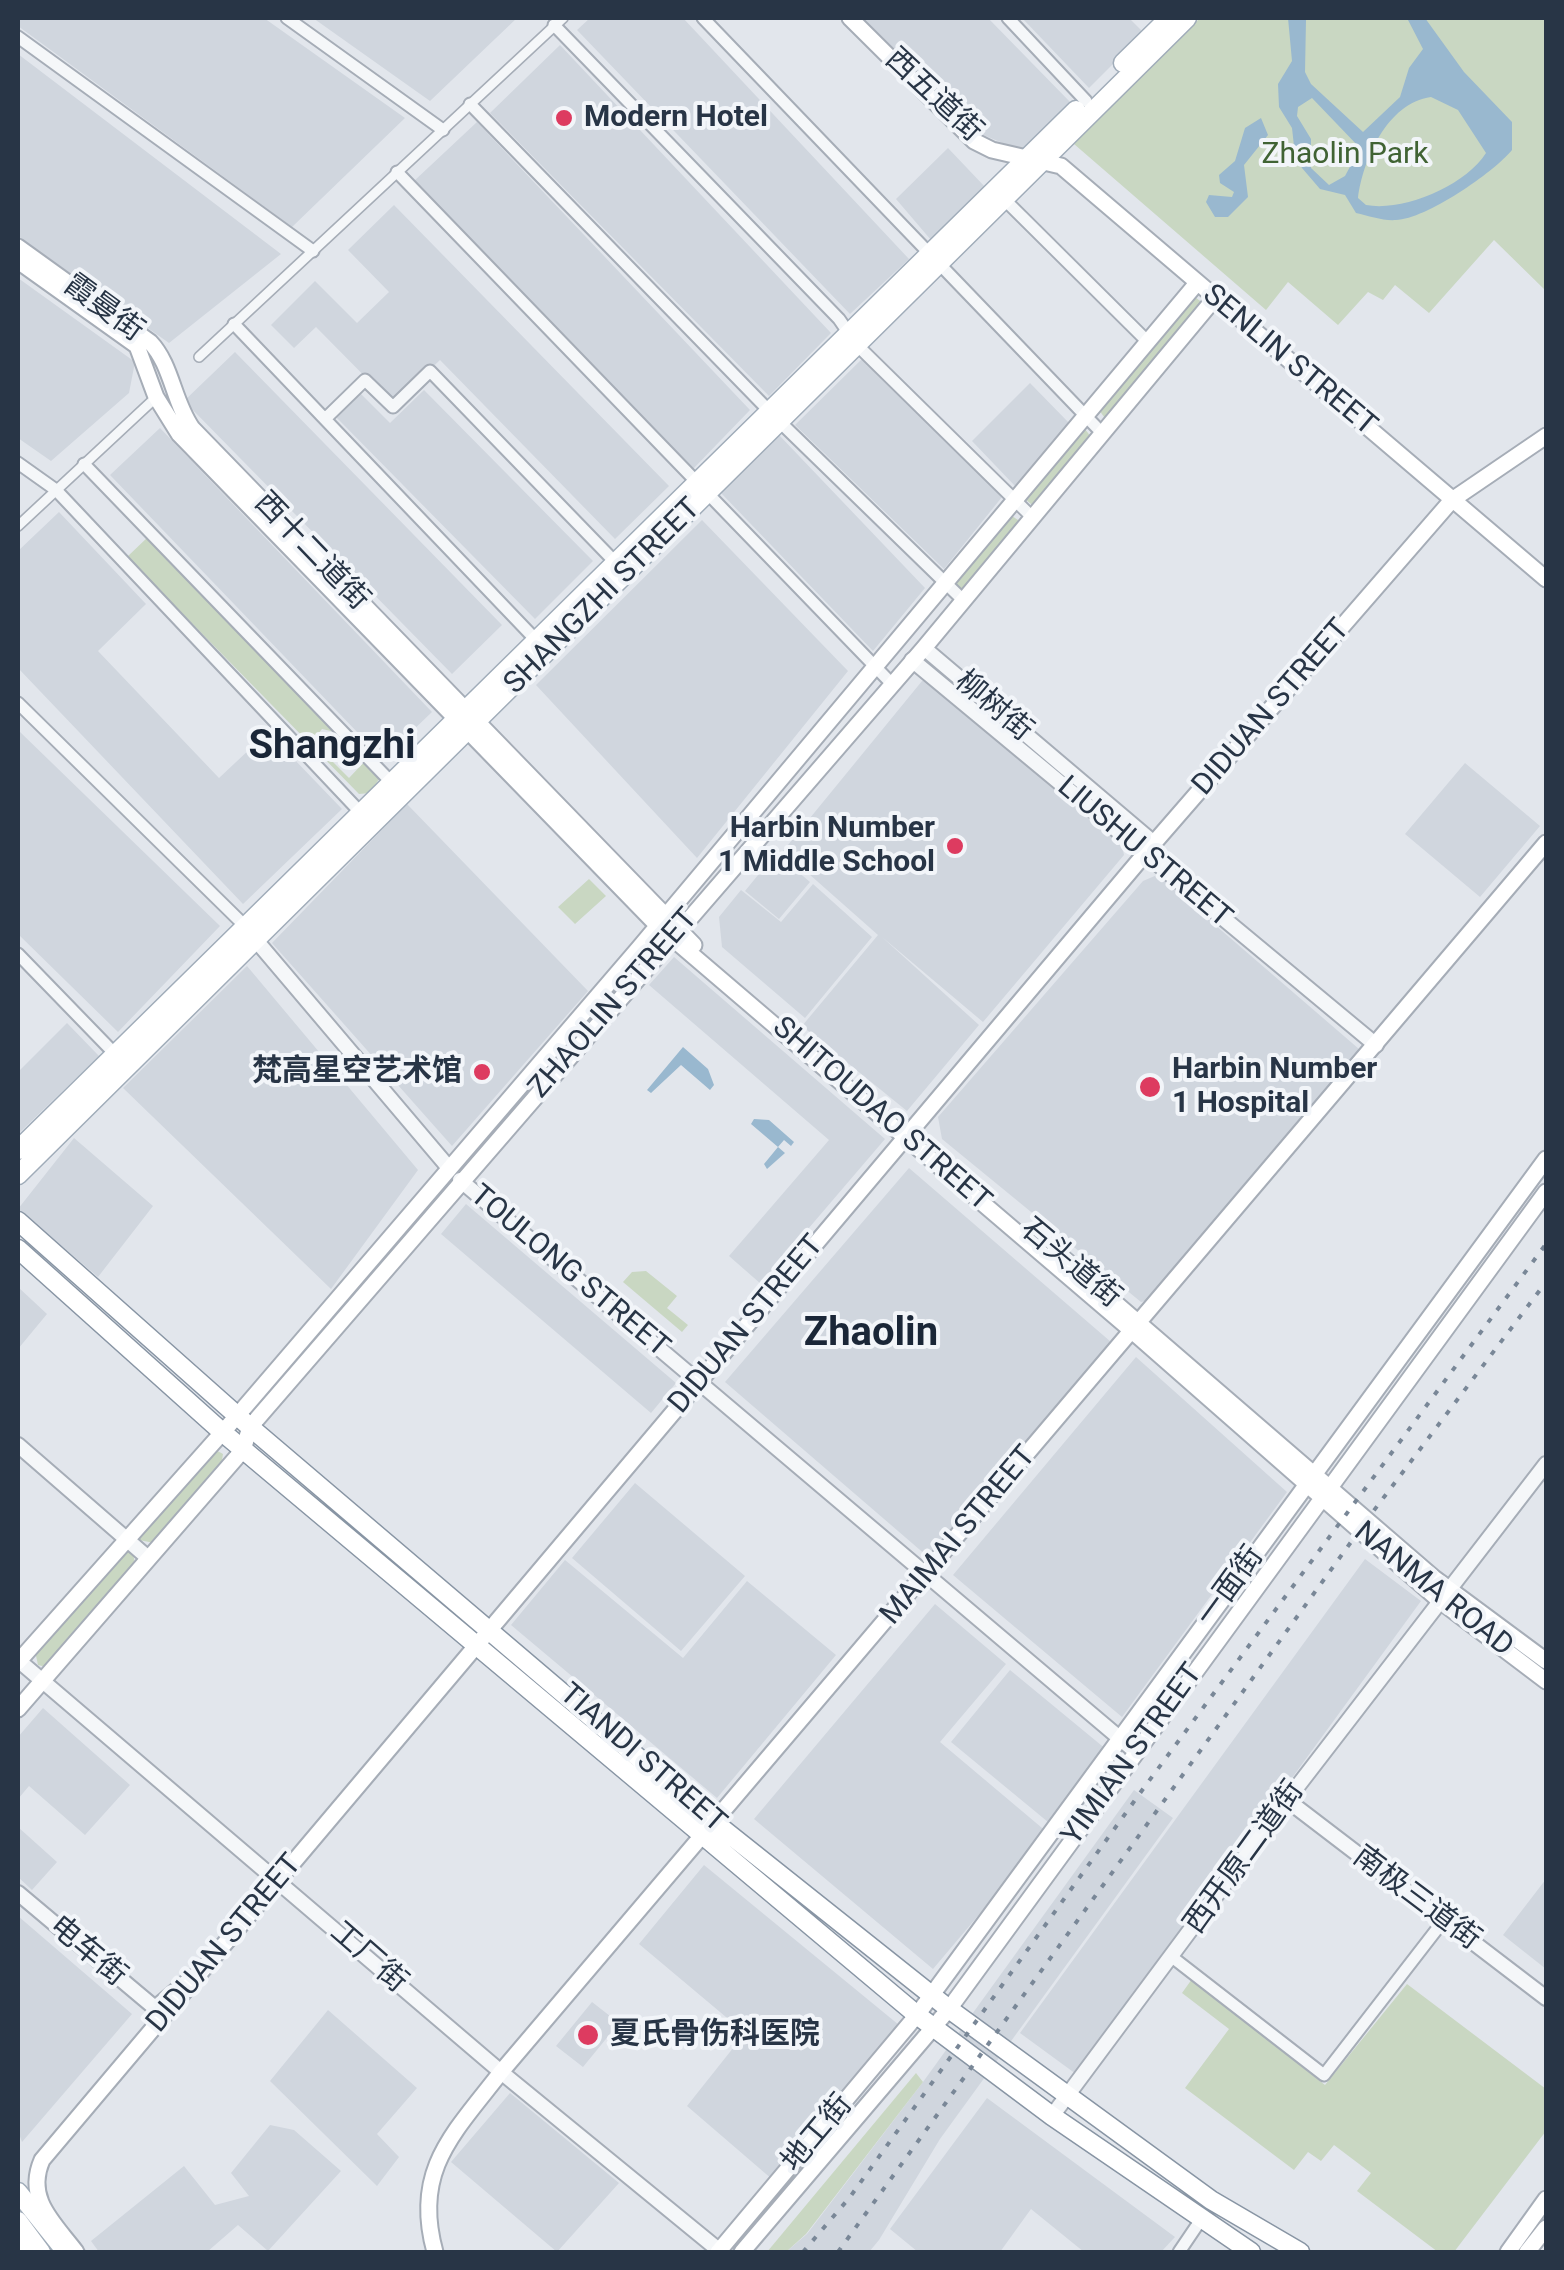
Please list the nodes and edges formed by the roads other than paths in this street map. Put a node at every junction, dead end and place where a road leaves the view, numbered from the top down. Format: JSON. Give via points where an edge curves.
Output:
{"nodes":[{"id":1,"x":287,"y":18,"type":"edge"},
{"id":2,"x":703,"y":18,"type":"edge"},
{"id":3,"x":850,"y":18,"type":"edge"},
{"id":4,"x":1008,"y":18,"type":"edge"},
{"id":5,"x":1186,"y":18,"type":"edge"},
{"id":6,"x":1164,"y":19,"type":"edge"},
{"id":7,"x":559,"y":22,"type":"edge"},
{"id":8,"x":18,"y":37,"type":"edge"},
{"id":9,"x":1086,"y":100,"type":"junction"},
{"id":10,"x":470,"y":104,"type":"junction"},
{"id":11,"x":443,"y":130,"type":"junction"},
{"id":12,"x":1033,"y":160,"type":"junction"},
{"id":13,"x":398,"y":172,"type":"junction"},
{"id":14,"x":1004,"y":199,"type":"junction"},
{"id":15,"x":18,"y":247,"type":"edge"},
{"id":16,"x":313,"y":250,"type":"junction"},
{"id":17,"x":932,"y":260,"type":"junction"},
{"id":18,"x":18,"y":261,"type":"edge"},
{"id":19,"x":1197,"y":283,"type":"junction"},
{"id":20,"x":1215,"y":298,"type":"junction"},
{"id":21,"x":234,"y":324,"type":"junction"},
{"id":22,"x":852,"y":339,"type":"junction"},
{"id":23,"x":1148,"y":340,"type":"junction"},
{"id":24,"x":199,"y":357,"type":"dead end"},
{"id":25,"x":170,"y":384,"type":"joint"},
{"id":26,"x":153,"y":400,"type":"junction"},
{"id":27,"x":1084,"y":414,"type":"junction"},
{"id":28,"x":774,"y":416,"type":"junction"},
{"id":29,"x":325,"y":419,"type":"junction"},
{"id":30,"x":1103,"y":434,"type":"junction"},
{"id":31,"x":1546,"y":436,"type":"edge"},
{"id":32,"x":18,"y":463,"type":"edge"},
{"id":33,"x":84,"y":464,"type":"junction"},
{"id":34,"x":702,"y":487,"type":"junction"},
{"id":35,"x":56,"y":490,"type":"junction"},
{"id":36,"x":1013,"y":498,"type":"junction"},
{"id":37,"x":1452,"y":500,"type":"junction"},
{"id":38,"x":1034,"y":518,"type":"junction"},
{"id":39,"x":18,"y":526,"type":"edge"},
{"id":40,"x":615,"y":562,"type":"junction"},
{"id":41,"x":1546,"y":579,"type":"edge"},
{"id":42,"x":944,"y":581,"type":"junction"},
{"id":43,"x":962,"y":600,"type":"junction"},
{"id":44,"x":536,"y":640,"type":"junction"},
{"id":45,"x":918,"y":654,"type":"junction"},
{"id":46,"x":874,"y":666,"type":"junction"},
{"id":47,"x":892,"y":684,"type":"junction"},
{"id":48,"x":18,"y":702,"type":"edge"},
{"id":49,"x":466,"y":721,"type":"junction"},
{"id":50,"x":393,"y":784,"type":"junction"},
{"id":51,"x":362,"y":814,"type":"junction"},
{"id":52,"x":1546,"y":842,"type":"edge"},
{"id":53,"x":1149,"y":849,"type":"junction"},
{"id":54,"x":661,"y":920,"type":"junction"},
{"id":55,"x":675,"y":933,"type":"junction"},
{"id":56,"x":251,"y":934,"type":"junction"},
{"id":57,"x":18,"y":954,"type":"edge"},
{"id":58,"x":1376,"y":1045,"type":"junction"},
{"id":59,"x":116,"y":1054,"type":"junction"},
{"id":60,"x":908,"y":1133,"type":"junction"},
{"id":61,"x":18,"y":1150,"type":"edge"},
{"id":62,"x":1546,"y":1159,"type":"edge"},
{"id":63,"x":454,"y":1174,"type":"junction"},
{"id":64,"x":18,"y":1175,"type":"edge"},
{"id":65,"x":1546,"y":1192,"type":"edge"},
{"id":66,"x":18,"y":1221,"type":"edge"},
{"id":67,"x":18,"y":1249,"type":"edge"},
{"id":68,"x":1135,"y":1326,"type":"junction"},
{"id":69,"x":699,"y":1382,"type":"junction"},
{"id":70,"x":244,"y":1422,"type":"junction"},
{"id":71,"x":221,"y":1431,"type":"junction"},
{"id":72,"x":18,"y":1445,"type":"edge"},
{"id":73,"x":243,"y":1450,"type":"junction"},
{"id":74,"x":1546,"y":1464,"type":"edge"},
{"id":75,"x":1311,"y":1478,"type":"junction"},
{"id":76,"x":1325,"y":1491,"type":"junction"},
{"id":77,"x":126,"y":1538,"type":"junction"},
{"id":78,"x":147,"y":1557,"type":"junction"},
{"id":79,"x":929,"y":1573,"type":"junction"},
{"id":80,"x":1443,"y":1594,"type":"junction"},
{"id":81,"x":491,"y":1629,"type":"junction"},
{"id":82,"x":478,"y":1644,"type":"junction"},
{"id":83,"x":18,"y":1661,"type":"edge"},
{"id":84,"x":1546,"y":1661,"type":"edge"},
{"id":85,"x":1546,"y":1681,"type":"edge"},
{"id":86,"x":42,"y":1682,"type":"junction"},
{"id":87,"x":18,"y":1710,"type":"edge"},
{"id":88,"x":1120,"y":1739,"type":"junction"},
{"id":89,"x":1136,"y":1752,"type":"junction"},
{"id":90,"x":1286,"y":1800,"type":"junction"},
{"id":91,"x":708,"y":1830,"type":"junction"},
{"id":92,"x":277,"y":1880,"type":"junction"},
{"id":93,"x":18,"y":1893,"type":"edge"},
{"id":94,"x":1444,"y":1920,"type":"junction"},
{"id":95,"x":1172,"y":1958,"type":"junction"},
{"id":96,"x":204,"y":1972,"type":"junction"},
{"id":97,"x":932,"y":1996,"type":"junction"},
{"id":98,"x":1546,"y":1998,"type":"edge"},
{"id":99,"x":949,"y":2009,"type":"junction"},
{"id":100,"x":917,"y":2016,"type":"junction"},
{"id":101,"x":934,"y":2029,"type":"junction"},
{"id":102,"x":501,"y":2072,"type":"junction"},
{"id":103,"x":1068,"y":2096,"type":"junction"},
{"id":104,"x":1052,"y":2116,"type":"junction"},
{"id":105,"x":18,"y":2192,"type":"edge"},
{"id":106,"x":1546,"y":2200,"type":"edge"},
{"id":107,"x":24,"y":2216,"type":"edge"},
{"id":108,"x":1200,"y":2221,"type":"junction"},
{"id":109,"x":1546,"y":2228,"type":"edge"},
{"id":110,"x":18,"y":2242,"type":"edge"},
{"id":111,"x":26,"y":2252,"type":"edge"},
{"id":112,"x":41,"y":2252,"type":"edge"},
{"id":113,"x":66,"y":2252,"type":"edge"},
{"id":114,"x":76,"y":2252,"type":"edge"},
{"id":115,"x":435,"y":2252,"type":"edge"},
{"id":116,"x":720,"y":2252,"type":"edge"},
{"id":117,"x":742,"y":2252,"type":"edge"},
{"id":118,"x":1179,"y":2252,"type":"edge"},
{"id":119,"x":1251,"y":2252,"type":"edge"},
{"id":120,"x":1300,"y":2252,"type":"edge"},
{"id":121,"x":1508,"y":2252,"type":"edge"},
{"id":122,"x":1527,"y":2252,"type":"edge"}],
"edges":[{"from":1,"to":11,"type":"street"},
{"from":2,"to":17,"type":"street"},
{"from":3,"to":12,"type":"main road","name":"西五道街","via":[[974,141]]},
{"from":4,"to":9,"type":"street"},
{"from":5,"to":12,"type":"main road","name":"SHANGZHI STREET"},
{"from":6,"to":9,"type":"main road","name":"SHANGZHI STREET"},
{"from":7,"to":10,"type":"street"},
{"from":7,"to":22,"type":"street"},
{"from":8,"to":16,"type":"street"},
{"from":9,"to":12,"type":"main road","name":"SHANGZHI STREET"},
{"from":10,"to":11,"type":"street"},
{"from":10,"to":28,"type":"street"},
{"from":11,"to":13,"type":"street"},
{"from":12,"to":14,"type":"main road","name":"SHANGZHI STREET"},
{"from":12,"to":17,"type":"main road","name":"SHANGZHI STREET"},
{"from":12,"to":19,"type":"main road","name":"SENLIN STREET","via":[[1060,166]]},
{"from":13,"to":16,"type":"street"},
{"from":13,"to":34,"type":"street"},
{"from":14,"to":17,"type":"main road","name":"SHANGZHI STREET"},
{"from":14,"to":23,"type":"street"},
{"from":15,"to":25,"type":"main road","name":"霞曼街","via":[[150,342]]},
{"from":16,"to":21,"type":"street"},
{"from":17,"to":22,"type":"main road","name":"SHANGZHI STREET"},
{"from":17,"to":27,"type":"street"},
{"from":18,"to":26,"type":"main road","name":"霞曼街","via":[[137,346]]},
{"from":19,"to":20,"type":"main road","name":"SENLIN STREET"},
{"from":19,"to":23,"type":"main road","name":"ZHAOLIN STREET"},
{"from":20,"to":30,"type":"main road","name":"ZHAOLIN STREET"},
{"from":20,"to":37,"type":"main road","name":"SENLIN STREET"},
{"from":21,"to":24,"type":"street"},
{"from":21,"to":29,"type":"street"},
{"from":22,"to":28,"type":"main road","name":"SHANGZHI STREET"},
{"from":22,"to":36,"type":"street"},
{"from":23,"to":27,"type":"main road","name":"ZHAOLIN STREET"},
{"from":25,"to":49,"type":"main road","name":"西十二道街","via":[[192,428]]},
{"from":26,"to":33,"type":"street"},
{"from":26,"to":49,"type":"main road","name":"西十二道街","via":[[178,434]]},
{"from":27,"to":30,"type":"street"},
{"from":27,"to":36,"type":"main road","name":"ZHAOLIN STREET"},
{"from":28,"to":34,"type":"main road","name":"SHANGZHI STREET"},
{"from":28,"to":42,"type":"street"},
{"from":29,"to":40,"type":"street","via":[[364,380],[393,407],[430,371]]},
{"from":29,"to":44,"type":"street"},
{"from":30,"to":38,"type":"main road","name":"ZHAOLIN STREET"},
{"from":31,"to":37,"type":"main road","name":"DIDUAN STREET"},
{"from":32,"to":35,"type":"street"},
{"from":33,"to":35,"type":"street"},
{"from":33,"to":50,"type":"street"},
{"from":34,"to":40,"type":"main road","name":"SHANGZHI STREET"},
{"from":34,"to":46,"type":"street"},
{"from":34,"to":49,"type":"main road","name":"SHANGZHI STREET"},
{"from":35,"to":39,"type":"street"},
{"from":35,"to":51,"type":"street"},
{"from":36,"to":38,"type":"street"},
{"from":36,"to":42,"type":"main road","name":"ZHAOLIN STREET"},
{"from":37,"to":41,"type":"main road","name":"SENLIN STREET"},
{"from":37,"to":53,"type":"main road","name":"DIDUAN STREET"},
{"from":38,"to":43,"type":"main road","name":"ZHAOLIN STREET"},
{"from":40,"to":44,"type":"main road","name":"SHANGZHI STREET"},
{"from":42,"to":43,"type":"street"},
{"from":42,"to":46,"type":"main road","name":"ZHAOLIN STREET"},
{"from":43,"to":45,"type":"main road","name":"ZHAOLIN STREET"},
{"from":44,"to":49,"type":"main road","name":"SHANGZHI STREET"},
{"from":45,"to":47,"type":"main road","name":"ZHAOLIN STREET"},
{"from":45,"to":53,"type":"street","name":"LIUSHU STREET"},
{"from":46,"to":47,"type":"street"},
{"from":46,"to":54,"type":"main road","name":"ZHAOLIN STREET"},
{"from":47,"to":55,"type":"main road","name":"ZHAOLIN STREET"},
{"from":48,"to":56,"type":"street"},
{"from":49,"to":50,"type":"main road","name":"SHANGZHI STREET"},
{"from":49,"to":54,"type":"main road","name":"SHITOUDAO STREET"},
{"from":49,"to":56,"type":"main road","name":"SHANGZHI STREET"},
{"from":50,"to":51,"type":"main road","name":"SHANGZHI STREET"},
{"from":51,"to":56,"type":"main road","name":"SHANGZHI STREET"},
{"from":52,"to":58,"type":"main road","name":"MAIMAI STREET"},
{"from":53,"to":58,"type":"street","name":"LIUSHU STREET"},
{"from":53,"to":60,"type":"main road","name":"DIDUAN STREET"},
{"from":54,"to":55,"type":"main road","name":"SHITOUDAO STREET"},
{"from":54,"to":63,"type":"main road","name":"ZHAOLIN STREET"},
{"from":55,"to":60,"type":"main road","name":"SHITOUDAO STREET"},
{"from":55,"to":63,"type":"main road","name":"ZHAOLIN STREET"},
{"from":56,"to":59,"type":"main road","name":"SHANGZHI STREET"},
{"from":56,"to":63,"type":"street","name":"TOULONG STREET"},
{"from":56,"to":64,"type":"main road","name":"SHANGZHI STREET"},
{"from":57,"to":59,"type":"street"},
{"from":58,"to":68,"type":"main road","name":"MAIMAI STREET"},
{"from":59,"to":61,"type":"main road","name":"SHANGZHI STREET"},
{"from":60,"to":68,"type":"main road","name":"SHITOUDAO STREET"},
{"from":60,"to":69,"type":"main road","name":"DIDUAN STREET"},
{"from":62,"to":75,"type":"main road","name":"一面街"},
{"from":63,"to":69,"type":"street","name":"TOULONG STREET"},
{"from":63,"to":70,"type":"main road","name":"ZHAOLIN STREET"},
{"from":65,"to":76,"type":"main road","name":"YIMIAN STREET"},
{"from":66,"to":70,"type":"main road","name":"TIANDI STREET"},
{"from":67,"to":71,"type":"main road","name":"TIANDI STREET"},
{"from":68,"to":75,"type":"main road","name":"石头道街"},
{"from":68,"to":79,"type":"main road","name":"MAIMAI STREET"},
{"from":69,"to":79,"type":"street","name":"TOULONG STREET"},
{"from":69,"to":81,"type":"main road","name":"DIDUAN STREET"},
{"from":70,"to":71,"type":"main road","name":"ZHAOLIN STREET"},
{"from":70,"to":73,"type":"main road","name":"ZHAOLIN STREET"},
{"from":70,"to":81,"type":"main road","name":"TIANDI STREET"},
{"from":71,"to":73,"type":"main road","name":"TIANDI STREET"},
{"from":71,"to":77,"type":"main road","name":"ZHAOLIN STREET"},
{"from":72,"to":77,"type":"street"},
{"from":73,"to":78,"type":"main road","name":"ZHAOLIN STREET"},
{"from":73,"to":82,"type":"main road","name":"TIANDI STREET"},
{"from":74,"to":80,"type":"street","name":"西开原二道街"},
{"from":75,"to":76,"type":"main road"},
{"from":75,"to":88,"type":"main road","name":"一面街"},
{"from":76,"to":80,"type":"main road","name":"NANMA ROAD"},
{"from":76,"to":89,"type":"main road","name":"YIMIAN STREET"},
{"from":77,"to":78,"type":"street"},
{"from":77,"to":83,"type":"main road","name":"ZHAOLIN STREET"},
{"from":78,"to":86,"type":"main road","name":"ZHAOLIN STREET"},
{"from":79,"to":88,"type":"street","name":"TOULONG STREET"},
{"from":79,"to":91,"type":"main road","name":"MAIMAI STREET"},
{"from":80,"to":84,"type":"main road"},
{"from":80,"to":85,"type":"main road","name":"NANMA ROAD"},
{"from":80,"to":90,"type":"street","name":"西开原二道街"},
{"from":81,"to":82,"type":"main road","name":"DIDUAN STREET"},
{"from":81,"to":91,"type":"main road","name":"TIANDI STREET"},
{"from":82,"to":91,"type":"main road","name":"TIANDI STREET"},
{"from":82,"to":92,"type":"main road","name":"DIDUAN STREET"},
{"from":83,"to":86,"type":"street","name":"工厂街"},
{"from":86,"to":87,"type":"main road","name":"ZHAOLIN STREET"},
{"from":86,"to":92,"type":"street","name":"工厂街"},
{"from":88,"to":89,"type":"street","name":"TOULONG STREET"},
{"from":88,"to":97,"type":"main road","name":"一面街"},
{"from":89,"to":99,"type":"main road","name":"YIMIAN STREET"},
{"from":90,"to":94,"type":"street","name":"南极三道街"},
{"from":90,"to":95,"type":"street","name":"西开原二道街"},
{"from":91,"to":97,"type":"main road","name":"TIANDI STREET"},
{"from":91,"to":100,"type":"main road","name":"TIANDI STREET"},
{"from":91,"to":102,"type":"main road","name":"MAIMAI STREET"},
{"from":92,"to":96,"type":"main road","name":"DIDUAN STREET"},
{"from":92,"to":102,"type":"street","name":"工厂街"},
{"from":93,"to":96,"type":"street","name":"电车街","via":[[155,2008],[184,1980]]},
{"from":94,"to":95,"type":"street","via":[[1324,2075]]},
{"from":94,"to":98,"type":"street","name":"南极三道街"},
{"from":95,"to":103,"type":"street","name":"西开原二道街"},
{"from":96,"to":114,"type":"main road","name":"DIDUAN STREET","via":[[42,2160],[37,2201]]},
{"from":97,"to":99,"type":"main road","name":"TIANDI STREET"},
{"from":97,"to":100,"type":"main road","name":"一面街"},
{"from":99,"to":101,"type":"main road","name":"YIMIAN STREET"},
{"from":99,"to":103,"type":"main road","name":"TIANDI STREET"},
{"from":100,"to":101,"type":"main road","name":"TIANDI STREET"},
{"from":100,"to":116,"type":"main road","name":"地工街"},
{"from":101,"to":104,"type":"main road","name":"TIANDI STREET"},
{"from":101,"to":117,"type":"main road","name":"地工街"},
{"from":102,"to":115,"type":"main road","name":"MAIMAI STREET","via":[[434,2168],[427,2200]]},
{"from":102,"to":116,"type":"street","name":"工厂街"},
{"from":103,"to":104,"type":"street","name":"西开原二道街"},
{"from":103,"to":120,"type":"main road","name":"TIANDI STREET","via":[[1211,2200]]},
{"from":104,"to":108,"type":"main road","name":"TIANDI STREET"},
{"from":105,"to":107,"type":"main road"},
{"from":106,"to":121,"type":"main road"},
{"from":107,"to":112,"type":"main road"},
{"from":107,"to":113,"type":"main road"},
{"from":108,"to":118,"type":"street"},
{"from":108,"to":119,"type":"main road","name":"TIANDI STREET"},
{"from":109,"to":122,"type":"main road"},
{"from":110,"to":111,"type":"main road"}]}
